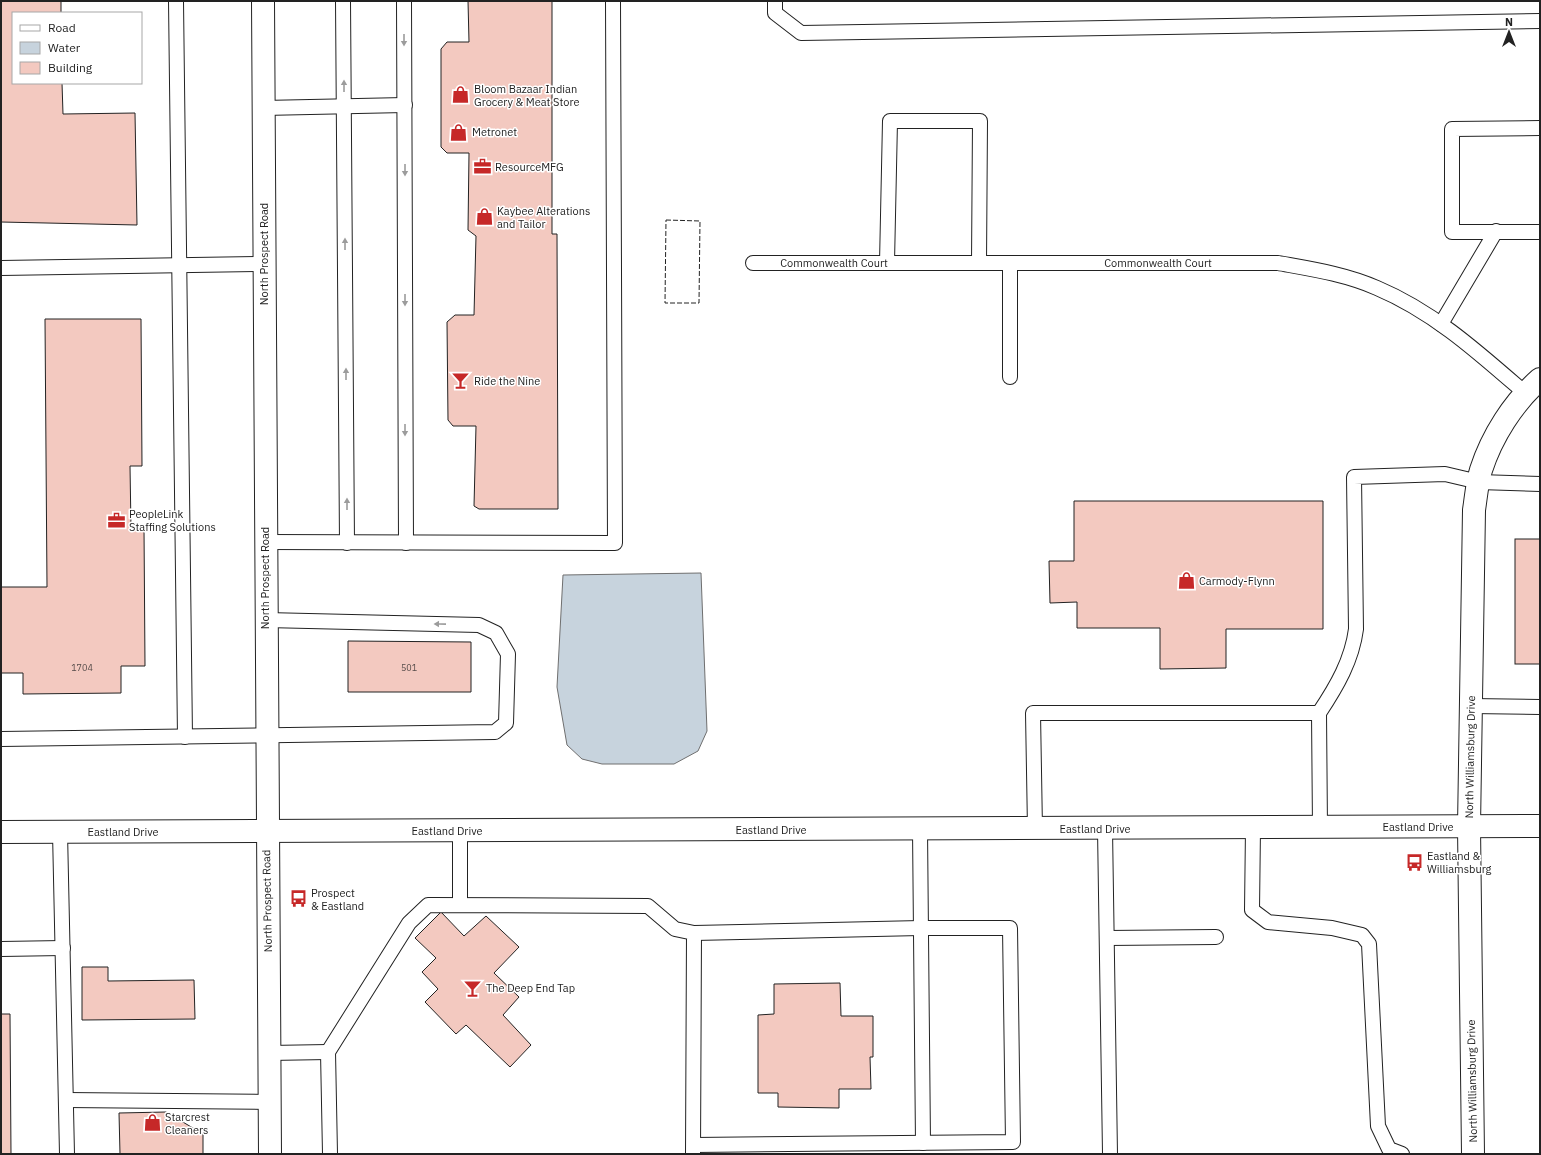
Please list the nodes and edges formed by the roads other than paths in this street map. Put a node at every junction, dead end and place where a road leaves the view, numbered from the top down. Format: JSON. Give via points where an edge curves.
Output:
{"nodes":[{"id":1,"x":176,"y":1,"type":"edge"},
{"id":2,"x":263,"y":1,"type":"edge"},
{"id":3,"x":343,"y":1,"type":"edge"},
{"id":4,"x":404,"y":1,"type":"edge"},
{"id":5,"x":613,"y":1,"type":"edge"},
{"id":6,"x":775,"y":1,"type":"edge"},
{"id":7,"x":1540,"y":22,"type":"edge"},
{"id":8,"x":405,"y":105,"type":"junction"},
{"id":9,"x":344,"y":106,"type":"junction"},
{"id":10,"x":263,"y":108,"type":"junction"},
{"id":11,"x":1540,"y":128,"type":"edge"},
{"id":12,"x":1496,"y":231,"type":"junction"},
{"id":13,"x":1540,"y":232,"type":"edge"},
{"id":14,"x":754,"y":263,"type":"dead end"},
{"id":15,"x":888,"y":263,"type":"junction"},
{"id":16,"x":980,"y":263,"type":"junction"},
{"id":17,"x":1010,"y":263,"type":"junction"},
{"id":18,"x":264,"y":264,"type":"junction"},
{"id":19,"x":178,"y":266,"type":"junction"},
{"id":20,"x":1,"y":268,"type":"edge"},
{"id":21,"x":1441,"y":324,"type":"junction"},
{"id":22,"x":1010,"y":377,"type":"dead end"},
{"id":23,"x":1532,"y":386,"type":"edge"},
{"id":24,"x":1479,"y":482,"type":"junction"},
{"id":25,"x":1540,"y":484,"type":"edge"},
{"id":26,"x":265,"y":542,"type":"junction"},
{"id":27,"x":347,"y":542,"type":"junction"},
{"id":28,"x":406,"y":542,"type":"junction"},
{"id":29,"x":266,"y":620,"type":"junction"},
{"id":30,"x":1471,"y":706,"type":"junction"},
{"id":31,"x":1540,"y":707,"type":"edge"},
{"id":32,"x":1319,"y":712,"type":"junction"},
{"id":33,"x":266,"y":736,"type":"junction"},
{"id":34,"x":185,"y":738,"type":"junction"},
{"id":35,"x":1,"y":739,"type":"edge"},
{"id":36,"x":1540,"y":826,"type":"edge"},
{"id":37,"x":1469,"y":827,"type":"junction"},
{"id":38,"x":1253,"y":828,"type":"junction"},
{"id":39,"x":1320,"y":828,"type":"junction"},
{"id":40,"x":1035,"y":829,"type":"junction"},
{"id":41,"x":1105,"y":829,"type":"junction"},
{"id":42,"x":460,"y":830,"type":"junction"},
{"id":43,"x":920,"y":830,"type":"junction"},
{"id":44,"x":267,"y":831,"type":"junction"},
{"id":45,"x":1,"y":832,"type":"edge"},
{"id":46,"x":60,"y":832,"type":"junction"},
{"id":47,"x":460,"y":905,"type":"junction"},
{"id":48,"x":921,"y":928,"type":"junction"},
{"id":49,"x":694,"y":934,"type":"junction"},
{"id":50,"x":1107,"y":938,"type":"junction"},
{"id":51,"x":1216,"y":938,"type":"dead end"},
{"id":52,"x":1,"y":948,"type":"edge"},
{"id":53,"x":63,"y":948,"type":"junction"},
{"id":54,"x":328,"y":1052,"type":"junction"},
{"id":55,"x":269,"y":1053,"type":"junction"},
{"id":56,"x":66,"y":1100,"type":"junction"},
{"id":57,"x":270,"y":1102,"type":"junction"},
{"id":58,"x":923,"y":1143,"type":"junction"},
{"id":59,"x":694,"y":1149,"type":"edge"},
{"id":60,"x":66,"y":1154,"type":"edge"},
{"id":61,"x":270,"y":1154,"type":"edge"},
{"id":62,"x":330,"y":1154,"type":"edge"},
{"id":63,"x":1110,"y":1154,"type":"edge"},
{"id":64,"x":1402,"y":1154,"type":"edge"},
{"id":65,"x":1473,"y":1154,"type":"edge"}],
"edges":[{"from":1,"to":19,"type":"lane"},
{"from":2,"to":10,"type":"street","name":"North Prospect Road"},
{"from":9,"to":3,"type":"lane","one_way":true},
{"from":4,"to":8,"type":"lane","one_way":true},
{"from":5,"to":28,"type":"lane","via":[[615,543]]},
{"from":6,"to":7,"type":"lane","via":[[775,13],[801,33]]},
{"from":8,"to":9,"type":"lane"},
{"from":8,"to":28,"type":"lane","one_way":true},
{"from":9,"to":10,"type":"lane"},
{"from":27,"to":9,"type":"lane","one_way":true},
{"from":10,"to":18,"type":"street","name":"North Prospect Road"},
{"from":11,"to":12,"type":"lane","via":[[1452,129],[1452,232]]},
{"from":12,"to":13,"type":"lane"},
{"from":12,"to":21,"type":"lane"},
{"from":14,"to":15,"type":"lane","name":"Commonwealth Court"},
{"from":15,"to":16,"type":"lane","name":"Commonwealth Court"},
{"from":15,"to":16,"type":"lane","via":[[890,121],[980,121]]},
{"from":16,"to":17,"type":"lane","name":"Commonwealth Court"},
{"from":17,"to":21,"type":"lane","name":"Commonwealth Court","via":[[1278,263],[1328,272],[1377,288],[1423,311]]},
{"from":17,"to":22,"type":"lane"},
{"from":18,"to":19,"type":"lane"},
{"from":18,"to":26,"type":"street","name":"North Prospect Road"},
{"from":19,"to":20,"type":"lane"},
{"from":19,"to":34,"type":"lane"},
{"from":21,"to":23,"type":"lane","name":"Commonwealth Court"},
{"from":23,"to":24,"type":"street","name":"North Williamsburg Drive","via":[[1496,434]]},
{"from":24,"to":25,"type":"lane"},
{"from":24,"to":30,"type":"street","name":"North Williamsburg Drive","via":[[1474,510]]},
{"from":24,"to":32,"type":"lane","via":[[1445,474],[1354,477],[1354,644],[1339,682]]},
{"from":26,"to":27,"type":"lane"},
{"from":26,"to":29,"type":"street","name":"North Prospect Road"},
{"from":27,"to":28,"type":"lane"},
{"from":29,"to":33,"type":"street","name":"North Prospect Road"},
{"from":33,"to":29,"type":"lane","one_way":true,"via":[[495,732],[506,723],[508,654],[496,632],[479,624]]},
{"from":30,"to":31,"type":"lane"},
{"from":30,"to":37,"type":"street","name":"North Williamsburg Drive"},
{"from":32,"to":39,"type":"lane"},
{"from":32,"to":40,"type":"lane","via":[[1032,712]]},
{"from":33,"to":34,"type":"lane"},
{"from":33,"to":44,"type":"street","name":"North Prospect Road"},
{"from":34,"to":35,"type":"lane"},
{"from":36,"to":37,"type":"street","name":"Eastland Drive"},
{"from":37,"to":39,"type":"street","name":"Eastland Drive"},
{"from":37,"to":65,"type":"street","name":"North Williamsburg Drive"},
{"from":38,"to":39,"type":"street","name":"Eastland Drive"},
{"from":38,"to":41,"type":"street","name":"Eastland Drive"},
{"from":38,"to":64,"type":"lane","via":[[1252,910],[1268,922],[1332,928],[1362,935],[1369,944],[1378,1126],[1389,1149]]},
{"from":40,"to":41,"type":"street","name":"Eastland Drive"},
{"from":40,"to":43,"type":"street","name":"Eastland Drive"},
{"from":41,"to":50,"type":"lane"},
{"from":42,"to":43,"type":"street","name":"Eastland Drive"},
{"from":42,"to":44,"type":"street","name":"Eastland Drive"},
{"from":42,"to":47,"type":"lane"},
{"from":43,"to":48,"type":"lane"},
{"from":44,"to":46,"type":"street","name":"Eastland Drive"},
{"from":44,"to":55,"type":"street","name":"North Prospect Road"},
{"from":45,"to":46,"type":"street","name":"Eastland Drive"},
{"from":46,"to":53,"type":"lane"},
{"from":47,"to":49,"type":"lane","via":[[648,906],[675,930]]},
{"from":47,"to":54,"type":"lane","via":[[428,905],[409,923]]},
{"from":48,"to":49,"type":"lane"},
{"from":48,"to":58,"type":"lane"},
{"from":48,"to":58,"type":"lane","via":[[1010,928],[1013,1142]]},
{"from":49,"to":59,"type":"lane"},
{"from":50,"to":51,"type":"lane"},
{"from":50,"to":63,"type":"lane"},
{"from":52,"to":53,"type":"lane"},
{"from":53,"to":56,"type":"lane"},
{"from":54,"to":55,"type":"lane"},
{"from":54,"to":62,"type":"lane"},
{"from":55,"to":57,"type":"street","name":"North Prospect Road"},
{"from":56,"to":57,"type":"lane"},
{"from":56,"to":60,"type":"lane"},
{"from":57,"to":61,"type":"street","name":"North Prospect Road"},
{"from":58,"to":59,"type":"lane"}]}
